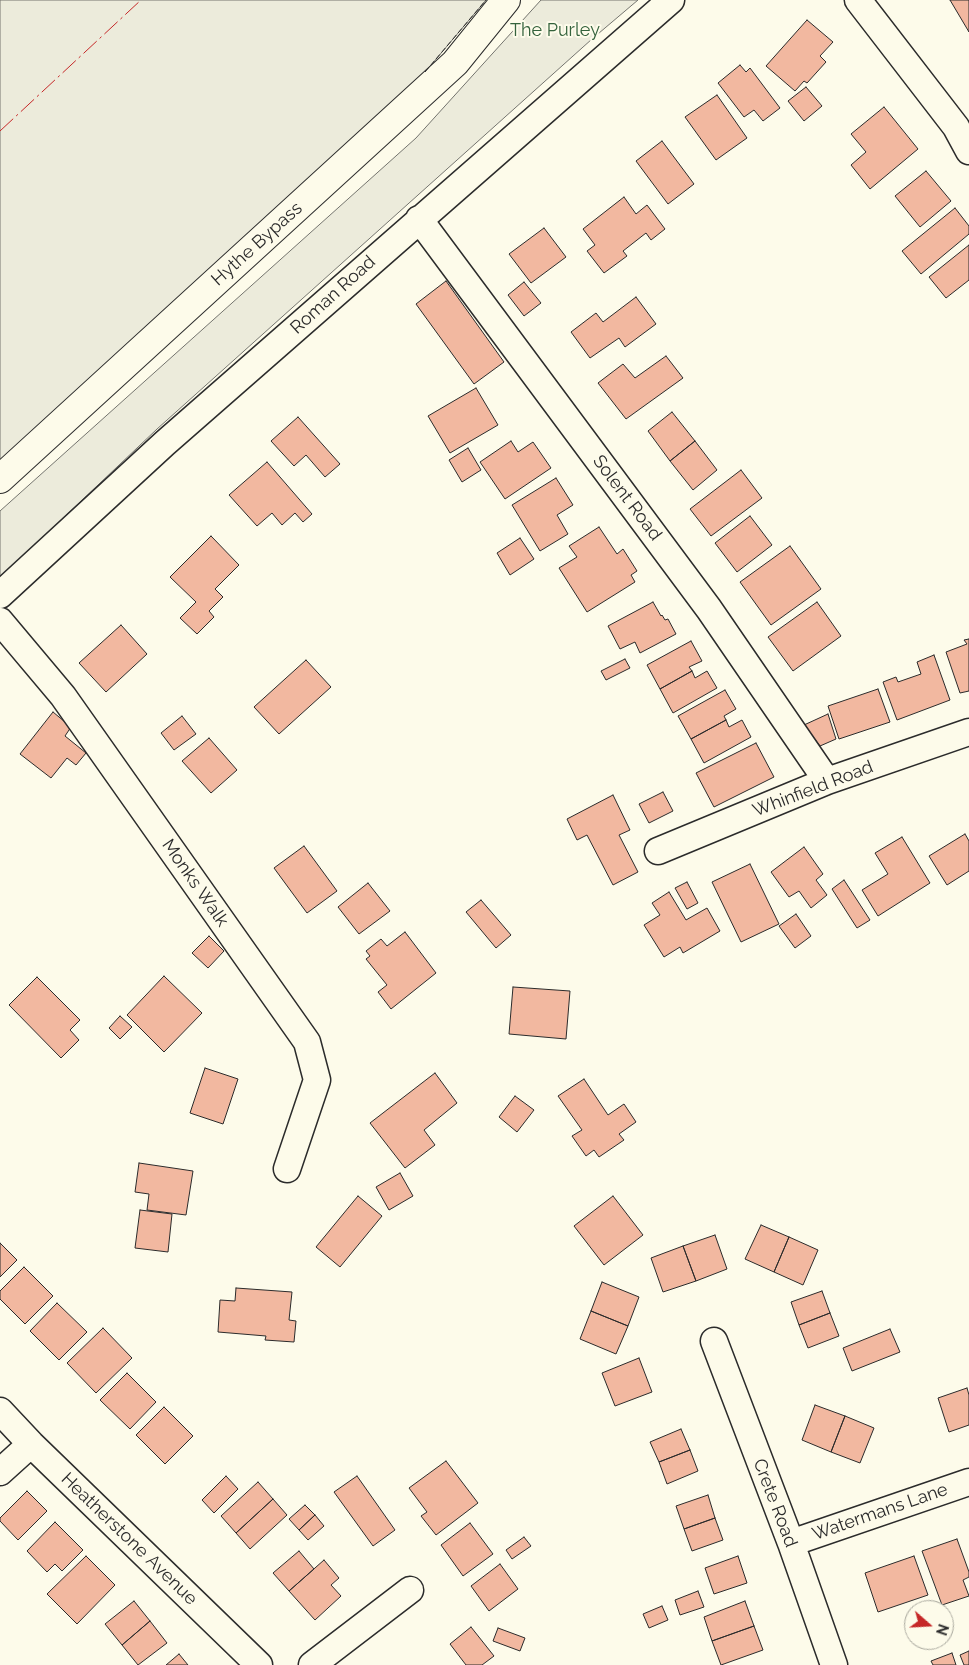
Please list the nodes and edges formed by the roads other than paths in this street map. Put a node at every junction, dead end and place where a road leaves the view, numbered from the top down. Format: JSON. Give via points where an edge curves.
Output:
{"nodes":[{"id":1,"x":506,"y":0,"type":"edge"},
{"id":2,"x":671,"y":0,"type":"edge"},
{"id":3,"x":858,"y":0,"type":"edge"},
{"id":4,"x":969,"y":152,"type":"edge"},
{"id":5,"x":419,"y":220,"type":"junction"},
{"id":6,"x":0,"y":479,"type":"edge"},
{"id":7,"x":0,"y":594,"type":"edge"},
{"id":8,"x":0,"y":621,"type":"edge"},
{"id":9,"x":969,"y":732,"type":"edge"},
{"id":10,"x":827,"y":781,"type":"junction"},
{"id":11,"x":658,"y":851,"type":"dead end"},
{"id":12,"x":287,"y":1169,"type":"dead end"},
{"id":13,"x":714,"y":1341,"type":"dead end"},
{"id":14,"x":0,"y":1411,"type":"edge"},
{"id":15,"x":31,"y":1444,"type":"junction"},
{"id":16,"x":0,"y":1472,"type":"edge"},
{"id":17,"x":969,"y":1482,"type":"edge"},
{"id":18,"x":790,"y":1543,"type":"junction"},
{"id":19,"x":410,"y":1590,"type":"dead end"},
{"id":20,"x":259,"y":1665,"type":"edge"},
{"id":21,"x":312,"y":1665,"type":"edge"},
{"id":22,"x":834,"y":1665,"type":"edge"}],
"edges":[{"from":1,"to":6,"type":"main road","name":"Hythe Bypass","via":[[455,63]]},
{"from":2,"to":5,"type":"street","name":"Roman Road"},
{"from":3,"to":4,"type":"street","via":[[956,127]]},
{"from":5,"to":7,"type":"street","name":"Roman Road"},
{"from":5,"to":10,"type":"street","name":"Solent Road","via":[[710,609]]},
{"from":8,"to":12,"type":"street","name":"Monks Walk","via":[[63,696],[307,1042],[317,1080]]},
{"from":9,"to":10,"type":"street","name":"Whinfield Road"},
{"from":10,"to":11,"type":"street","name":"Whinfield Road"},
{"from":13,"to":18,"type":"street","name":"Crete Road"},
{"from":14,"to":15,"type":"street","name":"Heatherstone Avenue"},
{"from":15,"to":16,"type":"street"},
{"from":15,"to":20,"type":"street","name":"Heatherstone Avenue"},
{"from":17,"to":18,"type":"street","name":"Watermans Lane"},
{"from":18,"to":22,"type":"street","name":"Crete Road"},
{"from":19,"to":21,"type":"street"}]}
